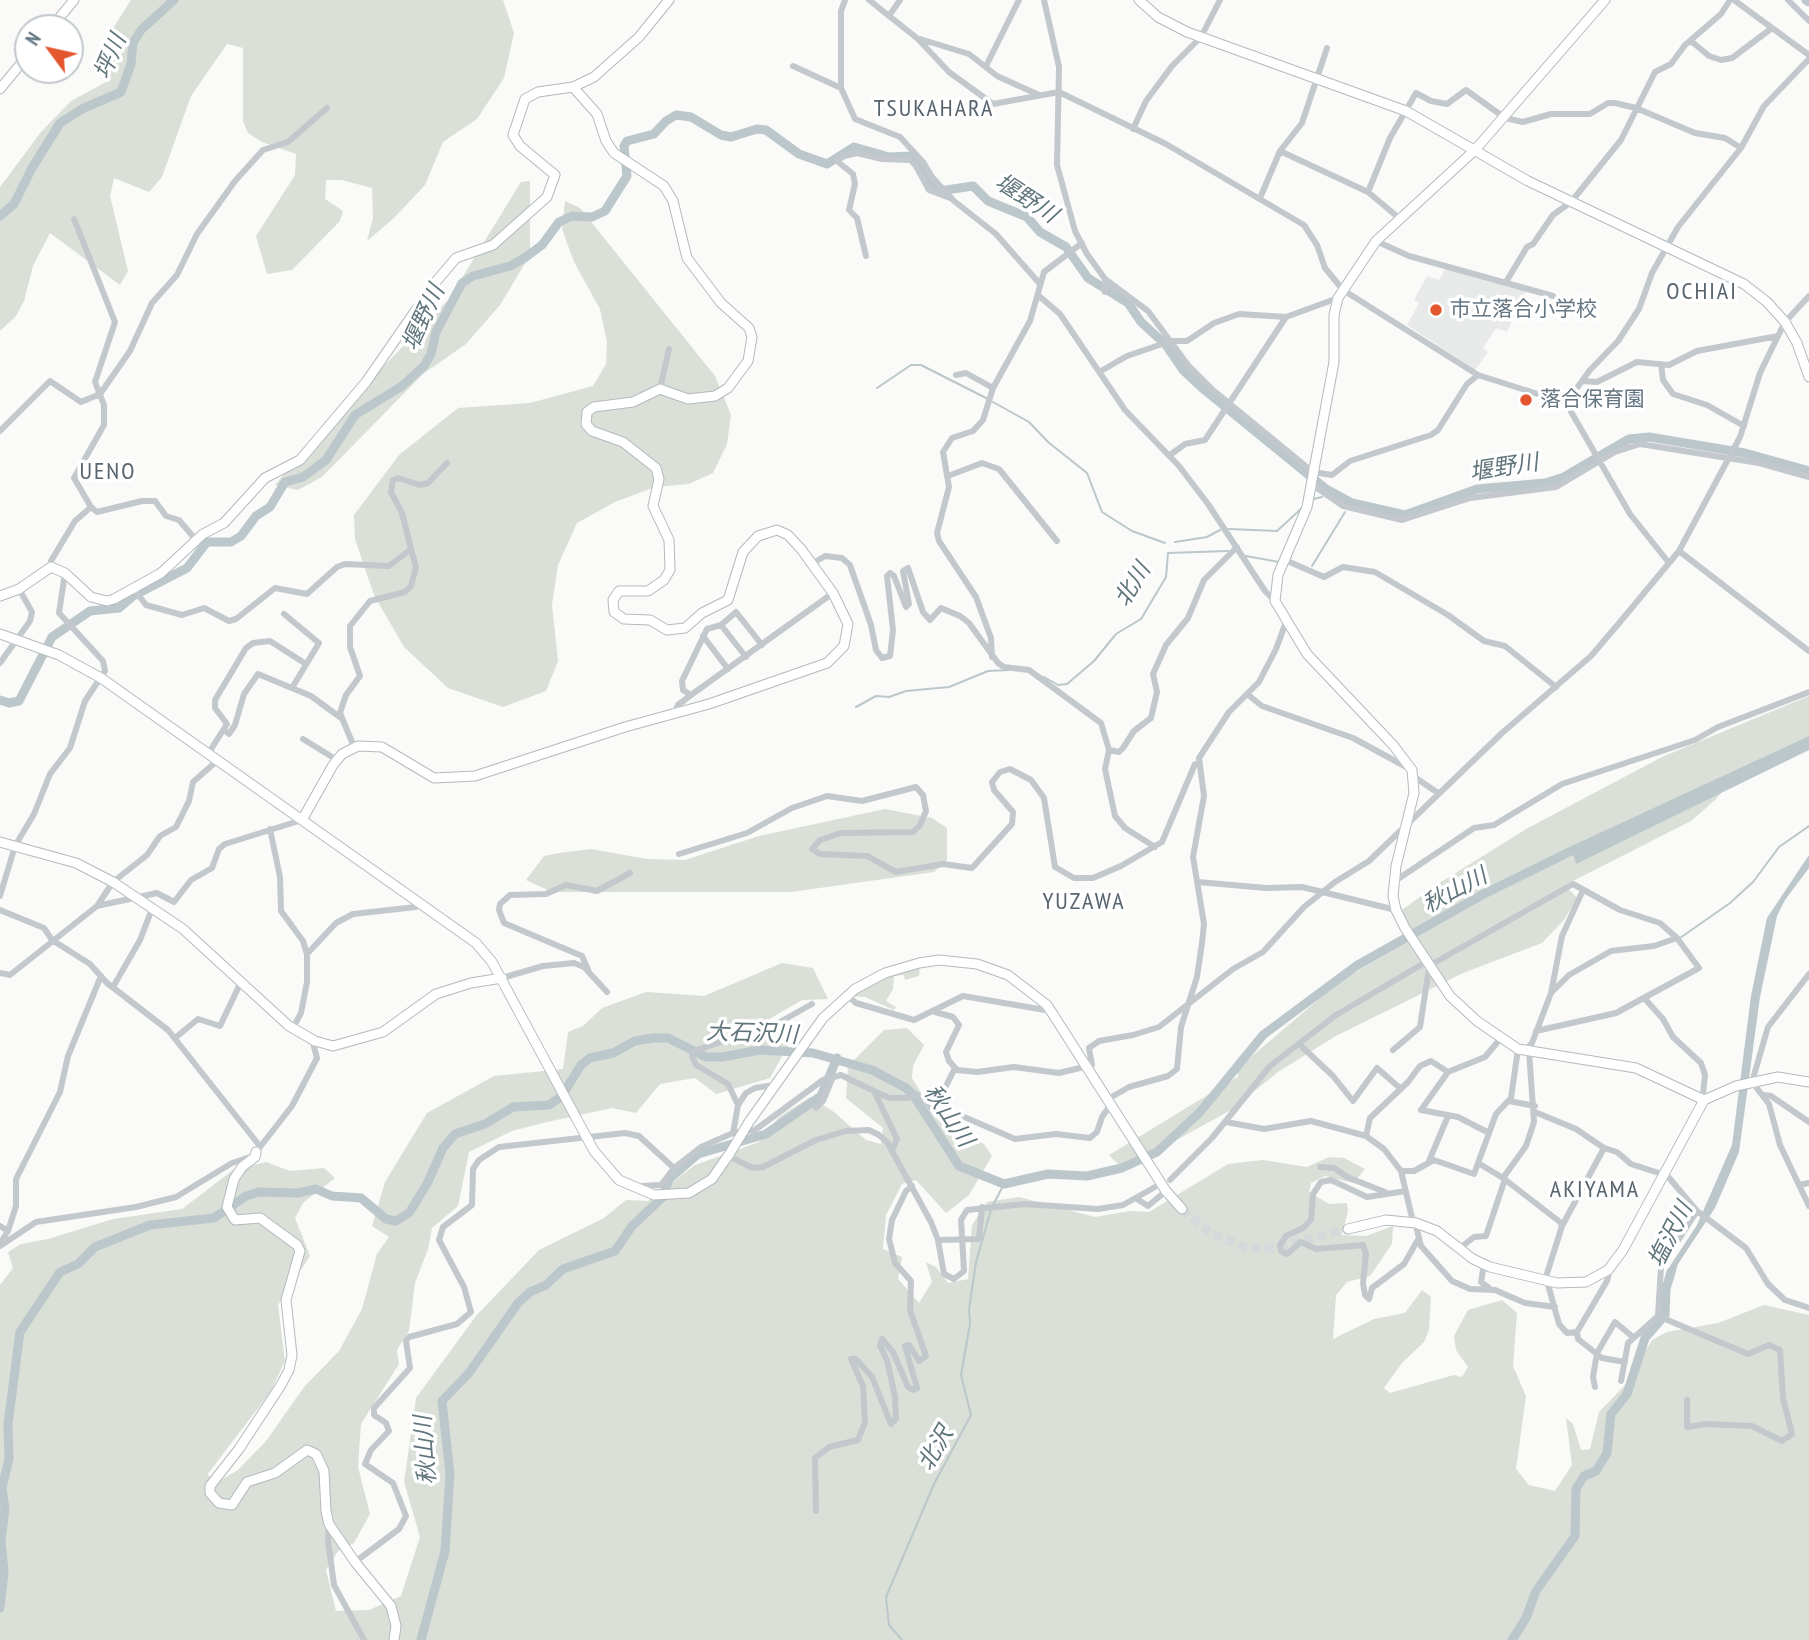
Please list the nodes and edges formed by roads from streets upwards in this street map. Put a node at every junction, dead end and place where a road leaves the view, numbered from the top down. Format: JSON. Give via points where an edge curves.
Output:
{"nodes":[{"id":1,"x":74,"y":0,"type":"edge"},
{"id":2,"x":669,"y":0,"type":"edge"},
{"id":3,"x":845,"y":0,"type":"edge"},
{"id":4,"x":869,"y":0,"type":"edge"},
{"id":5,"x":900,"y":0,"type":"edge"},
{"id":6,"x":1019,"y":0,"type":"edge"},
{"id":7,"x":1044,"y":0,"type":"edge"},
{"id":8,"x":1139,"y":0,"type":"edge"},
{"id":9,"x":1220,"y":0,"type":"edge"},
{"id":10,"x":1605,"y":0,"type":"edge"},
{"id":11,"x":1732,"y":0,"type":"edge"},
{"id":12,"x":1788,"y":0,"type":"edge"},
{"id":13,"x":62,"y":14,"type":"edge"},
{"id":14,"x":889,"y":16,"type":"junction"},
{"id":15,"x":1809,"y":21,"type":"edge"},
{"id":16,"x":1772,"y":28,"type":"junction"},
{"id":17,"x":1201,"y":37,"type":"junction"},
{"id":18,"x":918,"y":39,"type":"junction"},
{"id":19,"x":1691,"y":41,"type":"junction"},
{"id":20,"x":1327,"y":48,"type":"dead end"},
{"id":21,"x":1809,"y":57,"type":"edge"},
{"id":22,"x":793,"y":66,"type":"dead end"},
{"id":23,"x":986,"y":66,"type":"junction"},
{"id":24,"x":14,"y":72,"type":"edge"},
{"id":25,"x":1317,"y":78,"type":"junction"},
{"id":26,"x":573,"y":87,"type":"junction"},
{"id":27,"x":841,"y":88,"type":"junction"},
{"id":28,"x":0,"y":89,"type":"edge"},
{"id":29,"x":1059,"y":92,"type":"junction"},
{"id":30,"x":1039,"y":96,"type":"junction"},
{"id":31,"x":327,"y":108,"type":"dead end"},
{"id":32,"x":1636,"y":108,"type":"junction"},
{"id":33,"x":1406,"y":111,"type":"junction"},
{"id":34,"x":1504,"y":118,"type":"junction"},
{"id":35,"x":1133,"y":129,"type":"junction"},
{"id":36,"x":1741,"y":148,"type":"junction"},
{"id":37,"x":1475,"y":150,"type":"junction"},
{"id":38,"x":1280,"y":151,"type":"junction"},
{"id":39,"x":928,"y":173,"type":"junction"},
{"id":40,"x":924,"y":184,"type":"junction"},
{"id":41,"x":1368,"y":192,"type":"junction"},
{"id":42,"x":950,"y":197,"type":"junction"},
{"id":43,"x":1259,"y":198,"type":"junction"},
{"id":44,"x":1571,"y":202,"type":"junction"},
{"id":45,"x":1399,"y":218,"type":"junction"},
{"id":46,"x":75,"y":219,"type":"dead end"},
{"id":47,"x":1376,"y":241,"type":"junction"},
{"id":48,"x":1082,"y":243,"type":"junction"},
{"id":49,"x":1668,"y":247,"type":"junction"},
{"id":50,"x":866,"y":256,"type":"dead end"},
{"id":51,"x":1105,"y":279,"type":"junction"},
{"id":52,"x":1506,"y":282,"type":"junction"},
{"id":53,"x":1040,"y":284,"type":"junction"},
{"id":54,"x":1105,"y":292,"type":"dead end"},
{"id":55,"x":1340,"y":294,"type":"junction"},
{"id":56,"x":1039,"y":296,"type":"junction"},
{"id":57,"x":1553,"y":296,"type":"dead end"},
{"id":58,"x":1809,"y":296,"type":"edge"},
{"id":59,"x":1286,"y":317,"type":"junction"},
{"id":60,"x":1785,"y":322,"type":"junction"},
{"id":61,"x":1778,"y":335,"type":"junction"},
{"id":62,"x":1171,"y":341,"type":"junction"},
{"id":63,"x":669,"y":349,"type":"dead end"},
{"id":64,"x":1661,"y":364,"type":"junction"},
{"id":65,"x":1101,"y":371,"type":"junction"},
{"id":66,"x":1478,"y":375,"type":"junction"},
{"id":67,"x":956,"y":376,"type":"dead end"},
{"id":68,"x":1809,"y":377,"type":"edge"},
{"id":69,"x":1581,"y":381,"type":"junction"},
{"id":70,"x":993,"y":387,"type":"junction"},
{"id":71,"x":660,"y":389,"type":"junction"},
{"id":72,"x":100,"y":394,"type":"junction"},
{"id":73,"x":1228,"y":403,"type":"junction"},
{"id":74,"x":1566,"y":403,"type":"junction"},
{"id":75,"x":1744,"y":426,"type":"junction"},
{"id":76,"x":0,"y":431,"type":"edge"},
{"id":77,"x":1170,"y":455,"type":"junction"},
{"id":78,"x":1730,"y":456,"type":"junction"},
{"id":79,"x":1601,"y":461,"type":"junction"},
{"id":80,"x":447,"y":463,"type":"dead end"},
{"id":81,"x":948,"y":476,"type":"junction"},
{"id":82,"x":1809,"y":477,"type":"edge"},
{"id":83,"x":1312,"y":478,"type":"junction"},
{"id":84,"x":92,"y":507,"type":"junction"},
{"id":85,"x":196,"y":540,"type":"junction"},
{"id":86,"x":1057,"y":541,"type":"dead end"},
{"id":87,"x":1237,"y":547,"type":"junction"},
{"id":88,"x":411,"y":549,"type":"junction"},
{"id":89,"x":1679,"y":551,"type":"junction"},
{"id":90,"x":1285,"y":560,"type":"junction"},
{"id":91,"x":813,"y":563,"type":"junction"},
{"id":92,"x":1669,"y":563,"type":"junction"},
{"id":93,"x":51,"y":567,"type":"junction"},
{"id":94,"x":65,"y":573,"type":"junction"},
{"id":95,"x":19,"y":589,"type":"junction"},
{"id":96,"x":135,"y":592,"type":"junction"},
{"id":97,"x":833,"y":593,"type":"junction"},
{"id":98,"x":0,"y":596,"type":"edge"},
{"id":99,"x":1275,"y":601,"type":"junction"},
{"id":100,"x":284,"y":614,"type":"dead end"},
{"id":101,"x":1286,"y":622,"type":"junction"},
{"id":102,"x":721,"y":625,"type":"junction"},
{"id":103,"x":0,"y":634,"type":"edge"},
{"id":104,"x":703,"y":636,"type":"junction"},
{"id":105,"x":18,"y":639,"type":"junction"},
{"id":106,"x":762,"y":645,"type":"junction"},
{"id":107,"x":1809,"y":652,"type":"edge"},
{"id":108,"x":746,"y":657,"type":"junction"},
{"id":109,"x":992,"y":658,"type":"junction"},
{"id":110,"x":0,"y":663,"type":"edge"},
{"id":111,"x":306,"y":664,"type":"junction"},
{"id":112,"x":728,"y":669,"type":"junction"},
{"id":113,"x":101,"y":678,"type":"junction"},
{"id":114,"x":1556,"y":687,"type":"junction"},
{"id":115,"x":292,"y":688,"type":"junction"},
{"id":116,"x":1809,"y":692,"type":"edge"},
{"id":117,"x":1247,"y":694,"type":"junction"},
{"id":118,"x":691,"y":695,"type":"junction"},
{"id":119,"x":675,"y":712,"type":"junction"},
{"id":120,"x":341,"y":718,"type":"junction"},
{"id":121,"x":224,"y":730,"type":"junction"},
{"id":122,"x":303,"y":739,"type":"dead end"},
{"id":123,"x":354,"y":747,"type":"junction"},
{"id":124,"x":1109,"y":750,"type":"junction"},
{"id":125,"x":208,"y":754,"type":"junction"},
{"id":126,"x":218,"y":760,"type":"junction"},
{"id":127,"x":337,"y":760,"type":"junction"},
{"id":128,"x":1195,"y":764,"type":"dead end"},
{"id":129,"x":1413,"y":773,"type":"junction"},
{"id":130,"x":1437,"y":793,"type":"junction"},
{"id":131,"x":302,"y":820,"type":"junction"},
{"id":132,"x":1408,"y":823,"type":"junction"},
{"id":133,"x":270,"y":829,"type":"junction"},
{"id":134,"x":0,"y":842,"type":"edge"},
{"id":135,"x":15,"y":846,"type":"junction"},
{"id":136,"x":1155,"y":847,"type":"junction"},
{"id":137,"x":678,"y":855,"type":"dead end"},
{"id":138,"x":630,"y":873,"type":"dead end"},
{"id":139,"x":113,"y":882,"type":"junction"},
{"id":140,"x":1198,"y":882,"type":"junction"},
{"id":141,"x":1393,"y":882,"type":"junction"},
{"id":142,"x":1583,"y":890,"type":"junction"},
{"id":143,"x":1323,"y":892,"type":"junction"},
{"id":144,"x":0,"y":896,"type":"edge"},
{"id":145,"x":134,"y":897,"type":"junction"},
{"id":146,"x":419,"y":903,"type":"junction"},
{"id":147,"x":97,"y":906,"type":"junction"},
{"id":148,"x":152,"y":909,"type":"junction"},
{"id":149,"x":0,"y":910,"type":"edge"},
{"id":150,"x":1396,"y":910,"type":"junction"},
{"id":151,"x":1677,"y":938,"type":"junction"},
{"id":152,"x":52,"y":940,"type":"junction"},
{"id":153,"x":307,"y":954,"type":"junction"},
{"id":154,"x":1428,"y":965,"type":"junction"},
{"id":155,"x":589,"y":972,"type":"junction"},
{"id":156,"x":0,"y":973,"type":"edge"},
{"id":157,"x":1809,"y":974,"type":"edge"},
{"id":158,"x":101,"y":976,"type":"junction"},
{"id":159,"x":502,"y":978,"type":"junction"},
{"id":160,"x":241,"y":982,"type":"junction"},
{"id":161,"x":113,"y":987,"type":"junction"},
{"id":162,"x":607,"y":992,"type":"dead end"},
{"id":163,"x":1551,"y":993,"type":"junction"},
{"id":164,"x":847,"y":995,"type":"junction"},
{"id":165,"x":1645,"y":999,"type":"junction"},
{"id":166,"x":1190,"y":1001,"type":"junction"},
{"id":167,"x":812,"y":1004,"type":"dead end"},
{"id":168,"x":935,"y":1012,"type":"junction"},
{"id":169,"x":1052,"y":1012,"type":"junction"},
{"id":170,"x":293,"y":1028,"type":"junction"},
{"id":171,"x":1536,"y":1031,"type":"junction"},
{"id":172,"x":175,"y":1038,"type":"junction"},
{"id":173,"x":312,"y":1039,"type":"junction"},
{"id":174,"x":1500,"y":1039,"type":"junction"},
{"id":175,"x":1299,"y":1044,"type":"junction"},
{"id":176,"x":1392,"y":1050,"type":"dead end"},
{"id":177,"x":1524,"y":1050,"type":"junction"},
{"id":178,"x":1088,"y":1067,"type":"junction"},
{"id":179,"x":955,"y":1068,"type":"junction"},
{"id":180,"x":1448,"y":1072,"type":"junction"},
{"id":181,"x":832,"y":1079,"type":"junction"},
{"id":182,"x":1750,"y":1082,"type":"junction"},
{"id":183,"x":1809,"y":1082,"type":"edge"},
{"id":184,"x":774,"y":1084,"type":"junction"},
{"id":185,"x":1401,"y":1089,"type":"junction"},
{"id":186,"x":874,"y":1091,"type":"junction"},
{"id":187,"x":1691,"y":1093,"type":"junction"},
{"id":188,"x":1764,"y":1096,"type":"junction"},
{"id":189,"x":1704,"y":1097,"type":"junction"},
{"id":190,"x":1509,"y":1101,"type":"junction"},
{"id":191,"x":1110,"y":1102,"type":"junction"},
{"id":192,"x":738,"y":1105,"type":"junction"},
{"id":193,"x":816,"y":1108,"type":"dead end"},
{"id":194,"x":931,"y":1108,"type":"junction"},
{"id":195,"x":1535,"y":1109,"type":"junction"},
{"id":196,"x":1448,"y":1116,"type":"junction"},
{"id":197,"x":1691,"y":1121,"type":"junction"},
{"id":198,"x":1226,"y":1122,"type":"junction"},
{"id":199,"x":1809,"y":1122,"type":"edge"},
{"id":200,"x":733,"y":1133,"type":"junction"},
{"id":201,"x":1489,"y":1133,"type":"junction"},
{"id":202,"x":1366,"y":1136,"type":"junction"},
{"id":203,"x":586,"y":1138,"type":"junction"},
{"id":204,"x":258,"y":1148,"type":"junction"},
{"id":205,"x":1604,"y":1148,"type":"junction"},
{"id":206,"x":892,"y":1150,"type":"junction"},
{"id":207,"x":729,"y":1154,"type":"junction"},
{"id":208,"x":1429,"y":1161,"type":"junction"},
{"id":209,"x":1478,"y":1163,"type":"junction"},
{"id":210,"x":1320,"y":1167,"type":"dead end"},
{"id":211,"x":674,"y":1168,"type":"junction"},
{"id":212,"x":1401,"y":1171,"type":"junction"},
{"id":213,"x":1665,"y":1174,"type":"junction"},
{"id":214,"x":1504,"y":1178,"type":"junction"},
{"id":215,"x":1170,"y":1180,"type":"dead end"},
{"id":216,"x":1809,"y":1183,"type":"edge"},
{"id":217,"x":1799,"y":1185,"type":"junction"},
{"id":218,"x":912,"y":1186,"type":"junction"},
{"id":219,"x":1155,"y":1187,"type":"dead end"},
{"id":220,"x":639,"y":1191,"type":"junction"},
{"id":221,"x":1166,"y":1191,"type":"junction"},
{"id":222,"x":1406,"y":1191,"type":"junction"},
{"id":223,"x":1385,"y":1192,"type":"junction"},
{"id":224,"x":1137,"y":1199,"type":"junction"},
{"id":225,"x":989,"y":1206,"type":"junction"},
{"id":226,"x":1809,"y":1206,"type":"edge"},
{"id":227,"x":1182,"y":1209,"type":"tunnel mouth"},
{"id":228,"x":1698,"y":1212,"type":"junction"},
{"id":229,"x":1414,"y":1222,"type":"junction"},
{"id":230,"x":0,"y":1226,"type":"edge"},
{"id":231,"x":1562,"y":1226,"type":"junction"},
{"id":232,"x":1349,"y":1229,"type":"tunnel mouth"},
{"id":233,"x":8,"y":1231,"type":"junction"},
{"id":234,"x":1419,"y":1238,"type":"junction"},
{"id":235,"x":962,"y":1239,"type":"junction"},
{"id":236,"x":938,"y":1240,"type":"junction"},
{"id":237,"x":0,"y":1245,"type":"edge"},
{"id":238,"x":1460,"y":1248,"type":"junction"},
{"id":239,"x":1484,"y":1264,"type":"junction"},
{"id":240,"x":1611,"y":1267,"type":"junction"},
{"id":241,"x":1546,"y":1281,"type":"junction"},
{"id":242,"x":1490,"y":1289,"type":"junction"},
{"id":243,"x":1555,"y":1307,"type":"junction"},
{"id":244,"x":1809,"y":1308,"type":"edge"},
{"id":245,"x":1658,"y":1316,"type":"junction"},
{"id":246,"x":1577,"y":1332,"type":"junction"},
{"id":247,"x":1633,"y":1336,"type":"junction"},
{"id":248,"x":1597,"y":1353,"type":"junction"},
{"id":249,"x":1625,"y":1362,"type":"junction"},
{"id":250,"x":1621,"y":1381,"type":"dead end"},
{"id":251,"x":1595,"y":1387,"type":"dead end"},
{"id":252,"x":1687,"y":1400,"type":"dead end"},
{"id":253,"x":817,"y":1511,"type":"dead end"},
{"id":254,"x":329,"y":1524,"type":"junction"},
{"id":255,"x":355,"y":1562,"type":"junction"},
{"id":256,"x":362,"y":1639,"type":"edge"},
{"id":257,"x":394,"y":1640,"type":"edge"}],
"edges":[{"from":1,"to":13,"type":"street"},
{"from":2,"to":26,"type":"street","via":[[639,37],[603,70]]},
{"from":3,"to":27,"type":"street"},
{"from":4,"to":14,"type":"street"},
{"from":5,"to":14,"type":"street"},
{"from":6,"to":23,"type":"street"},
{"from":7,"to":29,"type":"street","via":[[1054,36]]},
{"from":8,"to":17,"type":"street","via":[[1171,24]]},
{"from":9,"to":17,"type":"street"},
{"from":10,"to":34,"type":"street"},
{"from":11,"to":16,"type":"street"},
{"from":11,"to":19,"type":"street"},
{"from":12,"to":15,"type":"street"},
{"from":14,"to":18,"type":"street"},
{"from":16,"to":19,"type":"street","via":[[1726,59],[1715,60]]},
{"from":16,"to":21,"type":"street"},
{"from":17,"to":25,"type":"street"},
{"from":17,"to":35,"type":"street","via":[[1146,101]]},
{"from":18,"to":23,"type":"street","via":[[970,54]]},
{"from":18,"to":30,"type":"street","via":[[948,72],[993,104]]},
{"from":19,"to":32,"type":"street","via":[[1671,64],[1655,72]]},
{"from":20,"to":25,"type":"street"},
{"from":21,"to":36,"type":"street","via":[[1764,106]]},
{"from":22,"to":27,"type":"street"},
{"from":23,"to":30,"type":"street"},
{"from":24,"to":28,"type":"street"},
{"from":25,"to":33,"type":"street"},
{"from":25,"to":38,"type":"street","via":[[1301,123]]},
{"from":26,"to":71,"type":"street","via":[[597,114],[606,141],[620,158],[664,186],[673,201],[687,258],[752,337],[748,361],[723,392],[698,400]]},
{"from":26,"to":85,"type":"street","via":[[531,94],[513,127],[520,146],[555,175],[541,206],[493,245],[456,258],[366,382],[306,454],[265,478],[224,523]]},
{"from":27,"to":39,"type":"street","via":[[855,119],[900,137]]},
{"from":29,"to":30,"type":"street"},
{"from":29,"to":35,"type":"street"},
{"from":29,"to":48,"type":"street","via":[[1057,165]]},
{"from":31,"to":72,"type":"street","via":[[288,142],[263,150],[235,181],[197,234],[177,275],[152,303],[130,351]]},
{"from":32,"to":34,"type":"street","via":[[1608,103],[1590,114],[1551,114],[1523,122]]},
{"from":32,"to":36,"type":"street","via":[[1695,133],[1725,138]]},
{"from":32,"to":44,"type":"street","via":[[1621,140]]},
{"from":33,"to":34,"type":"street","via":[[1416,93],[1447,104],[1466,90]]},
{"from":33,"to":37,"type":"street"},
{"from":33,"to":41,"type":"street"},
{"from":34,"to":37,"type":"street"},
{"from":35,"to":43,"type":"street"},
{"from":36,"to":49,"type":"street"},
{"from":37,"to":44,"type":"street"},
{"from":37,"to":45,"type":"street"},
{"from":38,"to":41,"type":"street"},
{"from":38,"to":43,"type":"street"},
{"from":39,"to":40,"type":"street"},
{"from":39,"to":42,"type":"street"},
{"from":40,"to":42,"type":"street","via":[[933,193]]},
{"from":40,"to":50,"type":"street","via":[[910,160],[857,153],[837,161],[853,174],[849,210],[857,218]]},
{"from":41,"to":45,"type":"street"},
{"from":42,"to":53,"type":"street","via":[[996,234]]},
{"from":43,"to":55,"type":"street","via":[[1304,225]]},
{"from":44,"to":49,"type":"street"},
{"from":44,"to":52,"type":"street","via":[[1553,215],[1534,244],[1527,247]]},
{"from":45,"to":47,"type":"street"},
{"from":46,"to":72,"type":"street","via":[[115,322],[95,382]]},
{"from":47,"to":52,"type":"street","via":[[1409,256]]},
{"from":47,"to":55,"type":"street"},
{"from":48,"to":51,"type":"street"},
{"from":48,"to":53,"type":"street","via":[[1044,272]]},
{"from":49,"to":60,"type":"street","via":[[1744,284]]},
{"from":49,"to":69,"type":"street","via":[[1639,309],[1618,341]]},
{"from":51,"to":54,"type":"street"},
{"from":51,"to":62,"type":"street","via":[[1148,311]]},
{"from":52,"to":57,"type":"street"},
{"from":53,"to":56,"type":"street"},
{"from":55,"to":59,"type":"street"},
{"from":55,"to":66,"type":"street"},
{"from":55,"to":83,"type":"street","via":[[1334,315],[1334,362]]},
{"from":56,"to":65,"type":"street","via":[[1060,314]]},
{"from":56,"to":70,"type":"street"},
{"from":58,"to":60,"type":"street"},
{"from":59,"to":62,"type":"street","via":[[1238,314],[1187,341]]},
{"from":59,"to":73,"type":"street"},
{"from":60,"to":61,"type":"street"},
{"from":60,"to":68,"type":"street"},
{"from":61,"to":64,"type":"street","via":[[1697,351],[1675,363]]},
{"from":61,"to":75,"type":"street","via":[[1760,373]]},
{"from":62,"to":65,"type":"street","via":[[1127,356]]},
{"from":62,"to":73,"type":"street","via":[[1188,365]]},
{"from":63,"to":71,"type":"street"},
{"from":64,"to":69,"type":"street","via":[[1637,362],[1597,382]]},
{"from":64,"to":75,"type":"street","via":[[1662,380],[1673,394],[1707,405]]},
{"from":65,"to":77,"type":"street","via":[[1125,410]]},
{"from":66,"to":74,"type":"street"},
{"from":66,"to":83,"type":"street","via":[[1466,384],[1431,435],[1350,461],[1332,475]]},
{"from":67,"to":70,"type":"street","via":[[966,373]]},
{"from":69,"to":74,"type":"street"},
{"from":70,"to":81,"type":"street","via":[[983,420],[947,443],[943,452]]},
{"from":71,"to":91,"type":"street","via":[[633,402],[590,409],[586,416],[592,431],[623,442],[653,463],[659,479],[653,506],[668,534],[668,574],[648,591],[619,591],[613,600],[616,614],[624,619],[646,618],[673,632],[685,628],[728,600],[743,552],[766,531],[782,531]]},
{"from":72,"to":76,"type":"street","via":[[81,401],[50,381]]},
{"from":72,"to":84,"type":"street","via":[[104,425],[74,478]]},
{"from":73,"to":77,"type":"street","via":[[1205,440],[1185,444]]},
{"from":73,"to":83,"type":"street"},
{"from":74,"to":79,"type":"street"},
{"from":75,"to":78,"type":"street"},
{"from":77,"to":87,"type":"street"},
{"from":78,"to":79,"type":"street","via":[[1640,444]]},
{"from":78,"to":82,"type":"street"},
{"from":78,"to":89,"type":"street"},
{"from":79,"to":83,"type":"street","via":[[1556,487],[1470,498],[1402,520],[1343,506]]},
{"from":79,"to":92,"type":"street","via":[[1635,523]]},
{"from":80,"to":88,"type":"street","via":[[420,485],[393,480],[391,492]]},
{"from":81,"to":86,"type":"street","via":[[982,463],[999,470]]},
{"from":81,"to":109,"type":"street","via":[[937,533],[983,612]]},
{"from":83,"to":90,"type":"street","via":[[1299,531]]},
{"from":84,"to":85,"type":"street","via":[[97,512],[155,501]]},
{"from":84,"to":93,"type":"street","via":[[75,521]]},
{"from":85,"to":96,"type":"street"},
{"from":87,"to":99,"type":"street"},
{"from":87,"to":124,"type":"street","via":[[1205,580],[1188,618],[1160,656],[1153,674],[1157,692],[1151,718],[1119,752]]},
{"from":88,"to":96,"type":"street","via":[[389,566],[337,567],[307,594],[275,588],[229,621],[204,608],[182,615],[146,605]]},
{"from":88,"to":120,"type":"street","via":[[416,567],[411,586],[405,592],[370,601],[350,626],[350,647],[360,676],[342,704]]},
{"from":89,"to":92,"type":"street"},
{"from":89,"to":107,"type":"street"},
{"from":90,"to":99,"type":"street"},
{"from":90,"to":114,"type":"street","via":[[1324,577],[1343,567],[1375,572],[1484,641],[1505,646]]},
{"from":91,"to":97,"type":"street"},
{"from":91,"to":109,"type":"street","via":[[825,556],[842,558],[850,565],[876,650],[883,658],[890,656],[893,630],[887,576],[894,576],[903,605],[908,607],[905,568],[912,571],[926,617],[933,620],[941,608],[960,615]]},
{"from":92,"to":114,"type":"street","via":[[1591,656]]},
{"from":93,"to":94,"type":"street"},
{"from":93,"to":95,"type":"street"},
{"from":94,"to":96,"type":"street","via":[[99,600]]},
{"from":94,"to":113,"type":"street","via":[[59,608],[103,661]]},
{"from":95,"to":98,"type":"street"},
{"from":95,"to":105,"type":"street","via":[[32,612]]},
{"from":97,"to":106,"type":"street"},
{"from":97,"to":119,"type":"street","via":[[848,624],[844,646],[827,663]]},
{"from":99,"to":101,"type":"street"},
{"from":100,"to":111,"type":"street","via":[[318,643]]},
{"from":101,"to":117,"type":"street","via":[[1268,666]]},
{"from":101,"to":129,"type":"street","via":[[1307,654],[1394,745]]},
{"from":102,"to":104,"type":"street","via":[[709,627]]},
{"from":102,"to":106,"type":"street","via":[[736,612]]},
{"from":102,"to":108,"type":"street"},
{"from":103,"to":105,"type":"street"},
{"from":104,"to":112,"type":"street"},
{"from":104,"to":118,"type":"street","via":[[682,681],[683,690]]},
{"from":105,"to":110,"type":"street"},
{"from":105,"to":113,"type":"street"},
{"from":106,"to":108,"type":"street"},
{"from":108,"to":112,"type":"street"},
{"from":109,"to":124,"type":"street","via":[[1004,667],[1020,666],[1039,676],[1101,723]]},
{"from":111,"to":115,"type":"street"},
{"from":111,"to":121,"type":"street","via":[[270,641],[246,648],[215,700],[215,708],[227,721]]},
{"from":112,"to":118,"type":"street"},
{"from":113,"to":125,"type":"street"},
{"from":113,"to":135,"type":"street","via":[[85,701],[70,748],[50,774]]},
{"from":114,"to":130,"type":"street"},
{"from":115,"to":120,"type":"street"},
{"from":115,"to":121,"type":"street","via":[[258,674],[244,694],[235,726],[229,734]]},
{"from":116,"to":141,"type":"street","via":[[1695,740],[1562,784],[1494,825],[1474,828]]},
{"from":117,"to":129,"type":"street","via":[[1262,706],[1353,738]]},
{"from":117,"to":140,"type":"street","via":[[1228,712],[1199,758],[1204,796],[1193,857]]},
{"from":118,"to":119,"type":"street"},
{"from":119,"to":123,"type":"street","via":[[528,761],[457,779],[425,775],[382,747]]},
{"from":120,"to":123,"type":"street"},
{"from":121,"to":125,"type":"street"},
{"from":122,"to":127,"type":"street"},
{"from":123,"to":127,"type":"street"},
{"from":124,"to":136,"type":"street","via":[[1105,769],[1115,816]]},
{"from":125,"to":126,"type":"street"},
{"from":126,"to":131,"type":"street"},
{"from":126,"to":139,"type":"street","via":[[193,782],[176,827],[160,836],[147,855]]},
{"from":127,"to":131,"type":"street"},
{"from":128,"to":136,"type":"street","via":[[1166,837]]},
{"from":129,"to":130,"type":"street"},
{"from":129,"to":132,"type":"street"},
{"from":130,"to":132,"type":"street"},
{"from":131,"to":133,"type":"street"},
{"from":131,"to":146,"type":"street"},
{"from":132,"to":141,"type":"street"},
{"from":132,"to":143,"type":"street","via":[[1369,860]]},
{"from":133,"to":145,"type":"street","via":[[225,844],[212,868],[191,880],[174,902],[157,892]]},
{"from":133,"to":153,"type":"street","via":[[280,877],[281,911]]},
{"from":134,"to":135,"type":"street"},
{"from":135,"to":139,"type":"street","via":[[76,863]]},
{"from":135,"to":144,"type":"street"},
{"from":136,"to":137,"type":"street","via":[[1093,878],[1068,876],[1055,867],[1052,858],[1044,798],[1031,780],[1007,769],[992,782],[1013,812],[1012,824],[972,868],[943,864],[896,872],[867,856],[820,854],[812,849],[820,840],[841,833],[913,832],[926,811],[916,787],[862,801],[827,796],[792,808],[747,833]]},
{"from":138,"to":155,"type":"street","via":[[597,891],[566,885],[546,894],[510,895],[500,904],[504,923],[582,956]]},
{"from":139,"to":145,"type":"street"},
{"from":139,"to":147,"type":"street"},
{"from":140,"to":143,"type":"street"},
{"from":140,"to":166,"type":"street","via":[[1202,943]]},
{"from":141,"to":150,"type":"street"},
{"from":142,"to":151,"type":"street","via":[[1620,910],[1660,923]]},
{"from":142,"to":154,"type":"street","via":[[1573,884]]},
{"from":142,"to":163,"type":"street","via":[[1562,936]]},
{"from":143,"to":150,"type":"street"},
{"from":143,"to":166,"type":"street","via":[[1262,952]]},
{"from":145,"to":147,"type":"street"},
{"from":145,"to":148,"type":"street"},
{"from":146,"to":153,"type":"street","via":[[353,914],[336,923]]},
{"from":146,"to":159,"type":"street","via":[[476,943]]},
{"from":147,"to":152,"type":"street"},
{"from":148,"to":160,"type":"street","via":[[183,929]]},
{"from":148,"to":161,"type":"street"},
{"from":149,"to":152,"type":"street","via":[[44,928]]},
{"from":150,"to":154,"type":"street"},
{"from":151,"to":163,"type":"street","via":[[1602,955],[1569,975]]},
{"from":151,"to":165,"type":"street","via":[[1699,968]]},
{"from":152,"to":156,"type":"street","via":[[10,975]]},
{"from":152,"to":158,"type":"street"},
{"from":153,"to":170,"type":"street","via":[[307,982]]},
{"from":154,"to":174,"type":"street","via":[[1462,1008]]},
{"from":154,"to":175,"type":"street","via":[[1336,1015]]},
{"from":154,"to":176,"type":"street","via":[[1420,1027]]},
{"from":155,"to":159,"type":"street","via":[[575,963]]},
{"from":155,"to":162,"type":"street"},
{"from":157,"to":182,"type":"street","via":[[1768,1027]]},
{"from":158,"to":161,"type":"street"},
{"from":158,"to":233,"type":"street","via":[[71,1046],[60,1092],[16,1179],[16,1206]]},
{"from":159,"to":173,"type":"street","via":[[436,994],[383,1032],[333,1046]]},
{"from":159,"to":203,"type":"street"},
{"from":160,"to":170,"type":"street"},
{"from":160,"to":172,"type":"street","via":[[220,1026],[198,1019]]},
{"from":161,"to":172,"type":"street"},
{"from":163,"to":171,"type":"street"},
{"from":164,"to":168,"type":"street","via":[[856,1003],[909,1020]]},
{"from":164,"to":169,"type":"street","via":[[901,967],[939,960],[987,967],[1024,985]]},
{"from":164,"to":184,"type":"street","via":[[823,1017]]},
{"from":165,"to":171,"type":"street","via":[[1616,1013]]},
{"from":165,"to":189,"type":"street","via":[[1673,1037],[1701,1063]]},
{"from":166,"to":178,"type":"street","via":[[1149,1031],[1093,1045]]},
{"from":166,"to":191,"type":"street","via":[[1181,1027],[1177,1069],[1129,1087]]},
{"from":167,"to":192,"type":"street","via":[[780,1022],[693,1054],[696,1065],[728,1083]]},
{"from":168,"to":169,"type":"street","via":[[963,996]]},
{"from":168,"to":179,"type":"street","via":[[953,1017],[959,1025],[946,1052]]},
{"from":169,"to":178,"type":"street"},
{"from":170,"to":173,"type":"street"},
{"from":171,"to":177,"type":"street"},
{"from":172,"to":204,"type":"street"},
{"from":173,"to":204,"type":"street","via":[[317,1058],[292,1106]]},
{"from":174,"to":177,"type":"street"},
{"from":174,"to":180,"type":"street","via":[[1485,1058]]},
{"from":175,"to":185,"type":"street","via":[[1353,1101],[1374,1069]]},
{"from":175,"to":198,"type":"street","via":[[1270,1066]]},
{"from":177,"to":187,"type":"street","via":[[1636,1068]]},
{"from":177,"to":190,"type":"street"},
{"from":177,"to":195,"type":"street"},
{"from":178,"to":179,"type":"street","via":[[1059,1073],[1014,1067],[977,1072]]},
{"from":178,"to":191,"type":"street"},
{"from":179,"to":194,"type":"street"},
{"from":180,"to":185,"type":"street","via":[[1428,1061]]},
{"from":180,"to":196,"type":"street","via":[[1420,1108]]},
{"from":181,"to":186,"type":"street","via":[[841,1075]]},
{"from":181,"to":193,"type":"street"},
{"from":181,"to":200,"type":"street","via":[[823,1080],[755,1130]]},
{"from":182,"to":183,"type":"street","via":[[1777,1077]]},
{"from":182,"to":188,"type":"street"},
{"from":182,"to":189,"type":"street"},
{"from":184,"to":192,"type":"street","via":[[755,1088]]},
{"from":184,"to":207,"type":"street","bridge":true},
{"from":185,"to":202,"type":"street","via":[[1370,1118]]},
{"from":186,"to":194,"type":"street","via":[[889,1098],[916,1094]]},
{"from":186,"to":206,"type":"street","via":[[897,1139]]},
{"from":187,"to":189,"type":"street"},
{"from":187,"to":197,"type":"street","via":[[1696,1106]]},
{"from":188,"to":199,"type":"street"},
{"from":188,"to":217,"type":"street"},
{"from":189,"to":197,"type":"street"},
{"from":190,"to":195,"type":"street"},
{"from":190,"to":201,"type":"street","via":[[1496,1114]]},
{"from":191,"to":194,"type":"street","via":[[1097,1132],[1085,1139],[1056,1134],[1015,1139]]},
{"from":191,"to":221,"type":"street"},
{"from":192,"to":200,"type":"street"},
{"from":195,"to":205,"type":"street"},
{"from":195,"to":214,"type":"street","via":[[1531,1136]]},
{"from":196,"to":201,"type":"street"},
{"from":196,"to":208,"type":"street"},
{"from":197,"to":213,"type":"street"},
{"from":198,"to":202,"type":"street","via":[[1264,1129],[1311,1121]]},
{"from":198,"to":215,"type":"street"},
{"from":200,"to":211,"type":"street","via":[[701,1147]]},
{"from":201,"to":209,"type":"street"},
{"from":202,"to":212,"type":"street","via":[[1384,1149]]},
{"from":203,"to":211,"type":"street","via":[[634,1134]]},
{"from":203,"to":220,"type":"street","via":[[608,1171]]},
{"from":203,"to":255,"type":"street","via":[[499,1147],[487,1152],[473,1169],[472,1205],[443,1227],[439,1240],[464,1287],[471,1312],[457,1324],[409,1337],[410,1368],[374,1408],[374,1415],[389,1431],[365,1458],[365,1464],[393,1483],[406,1516],[399,1529]]},
{"from":204,"to":237,"type":"street","via":[[176,1197],[36,1222]]},
{"from":204,"to":254,"type":"street","via":[[234,1179],[227,1207],[239,1221],[260,1218],[300,1251],[286,1300],[292,1355],[281,1385],[210,1486],[210,1493],[219,1503],[232,1505],[247,1482],[267,1477],[299,1453],[312,1450],[324,1471]]},
{"from":205,"to":213,"type":"street","via":[[1631,1164]]},
{"from":205,"to":231,"type":"street"},
{"from":206,"to":207,"type":"street","via":[[880,1135],[860,1129],[816,1140],[763,1167],[753,1168]]},
{"from":206,"to":218,"type":"street"},
{"from":207,"to":220,"type":"street","via":[[700,1188],[675,1196]]},
{"from":208,"to":209,"type":"street","via":[[1474,1174]]},
{"from":208,"to":212,"type":"street","via":[[1414,1171]]},
{"from":209,"to":214,"type":"street"},
{"from":210,"to":223,"type":"street","via":[[1334,1168]]},
{"from":211,"to":220,"type":"street","via":[[661,1185],[641,1186]]},
{"from":212,"to":222,"type":"street"},
{"from":213,"to":228,"type":"street"},
{"from":213,"to":240,"type":"street"},
{"from":214,"to":231,"type":"street"},
{"from":214,"to":238,"type":"street","via":[[1486,1236],[1474,1237]]},
{"from":216,"to":217,"type":"street"},
{"from":217,"to":226,"type":"street"},
{"from":218,"to":236,"type":"street"},
{"from":218,"to":253,"type":"street","via":[[892,1220],[889,1238],[895,1263],[911,1281],[910,1310],[926,1356],[919,1361],[909,1345],[905,1346],[917,1388],[908,1387],[882,1339],[895,1397],[896,1419],[891,1424],[872,1377],[851,1359],[863,1386],[865,1422],[858,1440],[829,1447],[815,1458]]},
{"from":219,"to":224,"type":"street"},
{"from":221,"to":224,"type":"street","via":[[1148,1206]]},
{"from":221,"to":227,"type":"street"},
{"from":222,"to":223,"type":"street"},
{"from":222,"to":229,"type":"street"},
{"from":223,"to":234,"type":"street","via":[[1367,1196],[1331,1181],[1321,1182],[1313,1194],[1311,1220],[1286,1236],[1281,1251],[1287,1254],[1301,1242],[1316,1249],[1363,1245],[1363,1283],[1369,1298],[1372,1288],[1404,1264]]},
{"from":224,"to":225,"type":"street","via":[[1098,1209]]},
{"from":225,"to":235,"type":"street","via":[[979,1239]]},
{"from":225,"to":235,"type":"street","via":[[967,1210]]},
{"from":228,"to":244,"type":"street","via":[[1746,1248],[1768,1284],[1785,1300]]},
{"from":228,"to":245,"type":"street","via":[[1661,1267]]},
{"from":229,"to":232,"type":"street","via":[[1386,1220]]},
{"from":229,"to":234,"type":"street"},
{"from":229,"to":238,"type":"street"},
{"from":230,"to":233,"type":"street"},
{"from":231,"to":241,"type":"street"},
{"from":233,"to":237,"type":"street"},
{"from":234,"to":242,"type":"street","via":[[1452,1281],[1470,1289]]},
{"from":235,"to":236,"type":"street"},
{"from":235,"to":236,"type":"street","via":[[964,1271],[954,1279],[941,1268]]},
{"from":238,"to":239,"type":"street"},
{"from":239,"to":241,"type":"street"},
{"from":239,"to":242,"type":"street","via":[[1481,1282]]},
{"from":240,"to":241,"type":"street","via":[[1595,1279],[1577,1284]]},
{"from":240,"to":246,"type":"street"},
{"from":241,"to":243,"type":"street"},
{"from":242,"to":243,"type":"street","via":[[1525,1304]]},
{"from":243,"to":246,"type":"street","via":[[1563,1331]]},
{"from":245,"to":247,"type":"street"},
{"from":245,"to":252,"type":"street","via":[[1748,1354],[1769,1345],[1780,1350],[1783,1398],[1792,1434],[1782,1441],[1752,1426],[1706,1423],[1687,1427]]},
{"from":246,"to":248,"type":"street","via":[[1578,1339]]},
{"from":247,"to":248,"type":"street","via":[[1615,1322]]},
{"from":247,"to":249,"type":"street"},
{"from":248,"to":249,"type":"street","via":[[1605,1360]]},
{"from":248,"to":251,"type":"street"},
{"from":249,"to":250,"type":"street"},
{"from":254,"to":255,"type":"street"},
{"from":254,"to":256,"type":"street","via":[[334,1585]]},
{"from":255,"to":257,"type":"street","via":[[391,1606]]}]}
